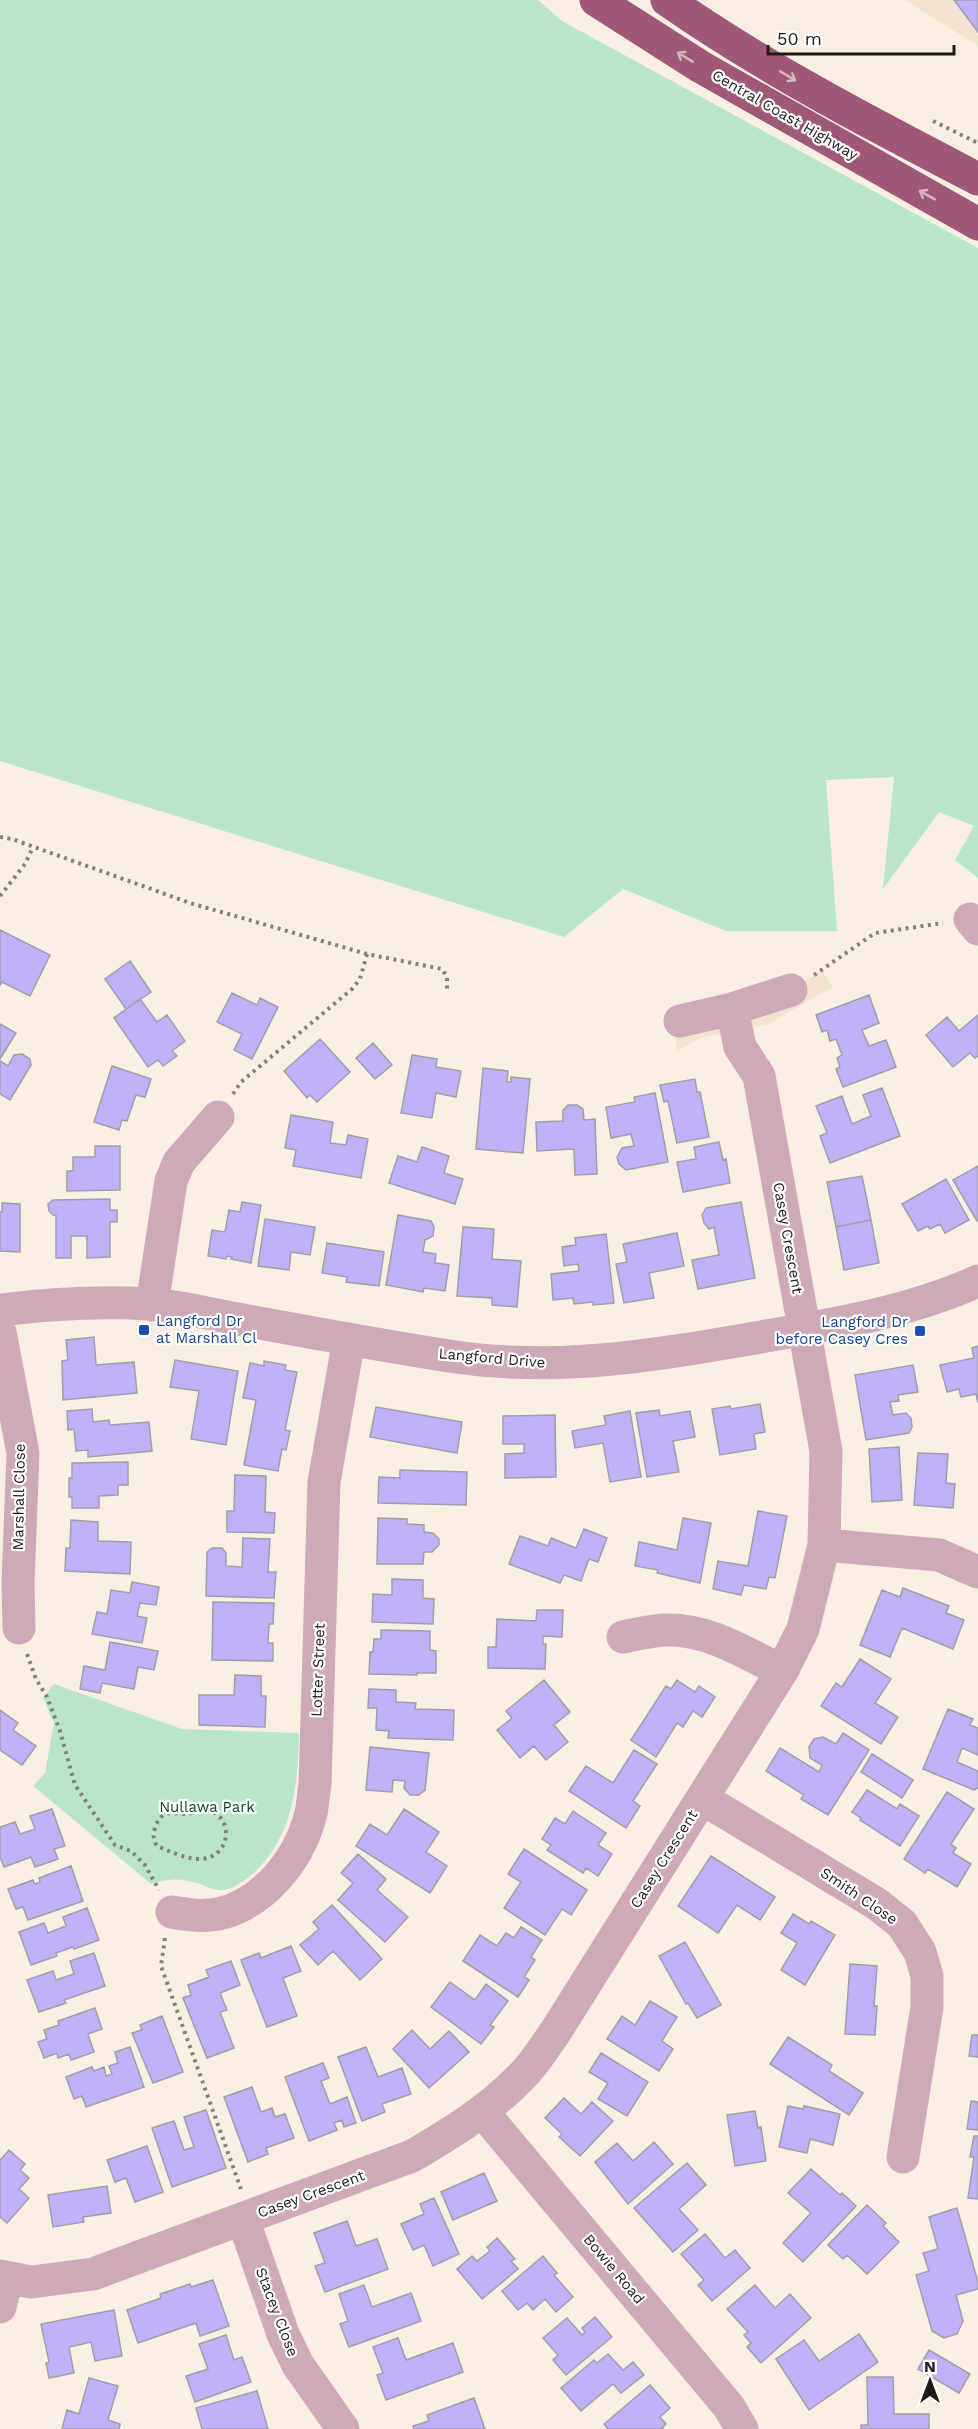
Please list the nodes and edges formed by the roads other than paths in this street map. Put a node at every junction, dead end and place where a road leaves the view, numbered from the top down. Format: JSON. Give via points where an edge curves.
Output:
{"nodes":[{"id":1,"x":596,"y":0,"type":"edge"},
{"id":2,"x":667,"y":0,"type":"edge"},
{"id":3,"x":878,"y":127,"type":"junction"},
{"id":4,"x":978,"y":161,"type":"edge"},
{"id":5,"x":978,"y":179,"type":"edge"},
{"id":6,"x":978,"y":224,"type":"edge"},
{"id":7,"x":791,"y":990,"type":"road end"},
{"id":8,"x":732,"y":1009,"type":"junction"},
{"id":9,"x":680,"y":1021,"type":"dead end"},
{"id":10,"x":218,"y":1117,"type":"road end"},
{"id":11,"x":978,"y":1281,"type":"edge"},
{"id":12,"x":152,"y":1305,"type":"junction"},
{"id":13,"x":0,"y":1310,"type":"edge"},
{"id":14,"x":804,"y":1329,"type":"junction"},
{"id":15,"x":0,"y":1332,"type":"edge"},
{"id":16,"x":349,"y":1339,"type":"junction"},
{"id":17,"x":824,"y":1545,"type":"junction"},
{"id":18,"x":978,"y":1572,"type":"edge"},
{"id":19,"x":19,"y":1628,"type":"road end"},
{"id":20,"x":623,"y":1637,"type":"dead end"},
{"id":21,"x":782,"y":1671,"type":"junction"},
{"id":22,"x":703,"y":1799,"type":"junction"},
{"id":23,"x":172,"y":1912,"type":"road end"},
{"id":24,"x":482,"y":2111,"type":"junction"},
{"id":25,"x":903,"y":2157,"type":"dead end"},
{"id":26,"x":247,"y":2218,"type":"junction"},
{"id":27,"x":2,"y":2287,"type":"edge"},
{"id":28,"x":343,"y":2429,"type":"edge"},
{"id":29,"x":742,"y":2429,"type":"edge"}],
"edges":[{"from":6,"to":1,"type":"highway","name":"Central Coast Highway","one_way":true,"via":[[701,66]]},
{"from":2,"to":3,"type":"highway","one_way":true,"via":[[707,28]]},
{"from":3,"to":4,"type":"highway","via":[[939,140]]},
{"from":3,"to":5,"type":"highway"},
{"from":7,"to":8,"type":"street"},
{"from":8,"to":9,"type":"street"},
{"from":8,"to":14,"type":"street","name":"Casey Crescent","via":[[740,1047],[759,1076]]},
{"from":10,"to":12,"type":"street","via":[[179,1162],[171,1181]]},
{"from":11,"to":14,"type":"street","name":"Langford Drive","via":[[915,1305]]},
{"from":12,"to":13,"type":"street","name":"Langford Drive","via":[[57,1303]]},
{"from":12,"to":16,"type":"street","name":"Langford Drive"},
{"from":14,"to":16,"type":"street","name":"Langford Drive","via":[[643,1357],[577,1363],[452,1357]]},
{"from":14,"to":17,"type":"street","name":"Casey Crescent","via":[[826,1451]]},
{"from":15,"to":19,"type":"street","name":"Marshall Close","via":[[22,1453]]},
{"from":16,"to":23,"type":"street","name":"Lotter Street","via":[[324,1482],[311,1816],[288,1864],[248,1903],[216,1915]]},
{"from":17,"to":18,"type":"street","via":[[939,1555]]},
{"from":17,"to":21,"type":"street","name":"Casey Crescent","via":[[803,1629]]},
{"from":20,"to":21,"type":"street","via":[[664,1630],[694,1633],[711,1637]]},
{"from":21,"to":22,"type":"street","name":"Casey Crescent"},
{"from":22,"to":24,"type":"street","name":"Casey Crescent","via":[[554,2034],[521,2078]]},
{"from":22,"to":25,"type":"street","name":"Smith Close","via":[[877,1904],[902,1924],[920,1952],[927,1976],[927,2007]]},
{"from":24,"to":26,"type":"street","name":"Casey Crescent","via":[[412,2156]]},
{"from":24,"to":29,"type":"street","name":"Bowie Road","via":[[729,2407]]},
{"from":26,"to":27,"type":"street","name":"Casey Crescent","via":[[93,2274]]},
{"from":26,"to":28,"type":"street","name":"Stacey Close","via":[[283,2334],[298,2366]]}]}
